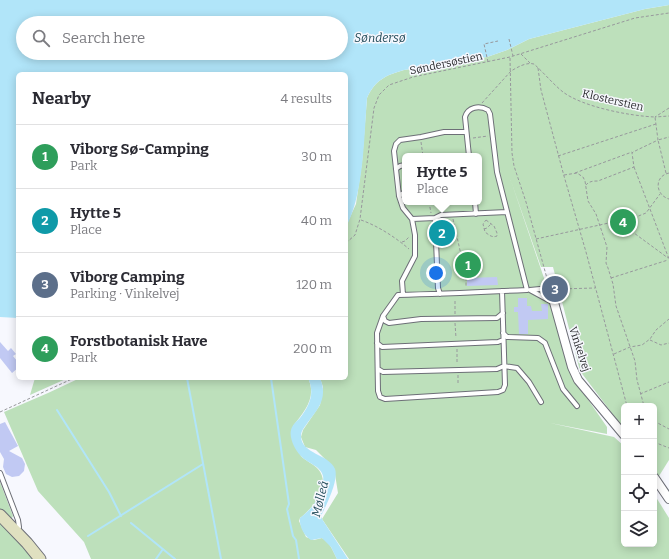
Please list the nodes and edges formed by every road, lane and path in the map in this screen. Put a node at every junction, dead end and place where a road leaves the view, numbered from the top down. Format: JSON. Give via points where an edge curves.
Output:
{"nodes":[{"id":1,"x":669,"y":12,"type":"edge"},
{"id":2,"x":509,"y":39,"type":"dead end"},
{"id":3,"x":498,"y":41,"type":"dead end"},
{"id":4,"x":520,"y":54,"type":"junction"},
{"id":5,"x":513,"y":56,"type":"junction"},
{"id":6,"x":510,"y":57,"type":"junction"},
{"id":7,"x":488,"y":62,"type":"junction"},
{"id":8,"x":530,"y":63,"type":"junction"},
{"id":9,"x":538,"y":68,"type":"junction"},
{"id":10,"x":511,"y":71,"type":"junction"},
{"id":11,"x":478,"y":108,"type":"junction"},
{"id":12,"x":669,"y":108,"type":"edge"},
{"id":13,"x":669,"y":116,"type":"edge"},
{"id":14,"x":655,"y":117,"type":"junction"},
{"id":15,"x":656,"y":124,"type":"junction"},
{"id":16,"x":466,"y":132,"type":"junction"},
{"id":17,"x":492,"y":136,"type":"junction"},
{"id":18,"x":421,"y":137,"type":"junction"},
{"id":19,"x":669,"y":137,"type":"edge"},
{"id":20,"x":466,"y":138,"type":"junction"},
{"id":21,"x":658,"y":140,"type":"junction"},
{"id":22,"x":633,"y":152,"type":"junction"},
{"id":23,"x":423,"y":153,"type":"edge"},
{"id":24,"x":468,"y":153,"type":"edge"},
{"id":25,"x":558,"y":156,"type":"junction"},
{"id":26,"x":402,"y":166,"type":"edge"},
{"id":27,"x":634,"y":167,"type":"junction"},
{"id":28,"x":396,"y":169,"type":"junction"},
{"id":29,"x":574,"y":173,"type":"junction"},
{"id":30,"x":666,"y":173,"type":"junction"},
{"id":31,"x":669,"y":173,"type":"edge"},
{"id":32,"x":564,"y":176,"type":"junction"},
{"id":33,"x":585,"y":186,"type":"junction"},
{"id":34,"x":402,"y":194,"type":"edge"},
{"id":35,"x":660,"y":194,"type":"junction"},
{"id":36,"x":399,"y":196,"type":"junction"},
{"id":37,"x":669,"y":199,"type":"edge"},
{"id":38,"x":429,"y":205,"type":"edge"},
{"id":39,"x":475,"y":205,"type":"edge"},
{"id":40,"x":650,"y":208,"type":"junction"},
{"id":41,"x":507,"y":212,"type":"junction"},
{"id":42,"x":476,"y":214,"type":"junction"},
{"id":43,"x":452,"y":215,"type":"junction"},
{"id":44,"x":434,"y":217,"type":"junction"},
{"id":45,"x":412,"y":218,"type":"junction"},
{"id":46,"x":360,"y":219,"type":"junction"},
{"id":47,"x":618,"y":222,"type":"junction"},
{"id":48,"x":492,"y":224,"type":"junction"},
{"id":49,"x":600,"y":226,"type":"junction"},
{"id":50,"x":484,"y":228,"type":"junction"},
{"id":51,"x":580,"y":230,"type":"junction"},
{"id":52,"x":536,"y":239,"type":"junction"},
{"id":53,"x":348,"y":242,"type":"edge"},
{"id":54,"x":415,"y":254,"type":"junction"},
{"id":55,"x":669,"y":259,"type":"edge"},
{"id":56,"x":611,"y":278,"type":"junction"},
{"id":57,"x":550,"y":288,"type":"junction"},
{"id":58,"x":596,"y":288,"type":"junction"},
{"id":59,"x":529,"y":290,"type":"junction"},
{"id":60,"x":502,"y":291,"type":"junction"},
{"id":61,"x":466,"y":293,"type":"junction"},
{"id":62,"x":440,"y":294,"type":"junction"},
{"id":63,"x":403,"y":295,"type":"junction"},
{"id":64,"x":554,"y":303,"type":"junction"},
{"id":65,"x":502,"y":313,"type":"junction"},
{"id":66,"x":383,"y":316,"type":"junction"},
{"id":67,"x":669,"y":319,"type":"edge"},
{"id":68,"x":503,"y":333,"type":"junction"},
{"id":69,"x":503,"y":340,"type":"junction"},
{"id":70,"x":649,"y":340,"type":"junction"},
{"id":71,"x":377,"y":343,"type":"junction"},
{"id":72,"x":669,"y":343,"type":"edge"},
{"id":73,"x":630,"y":347,"type":"junction"},
{"id":74,"x":613,"y":354,"type":"junction"},
{"id":75,"x":504,"y":366,"type":"junction"},
{"id":76,"x":378,"y":369,"type":"junction"},
{"id":77,"x":70,"y":380,"type":"edge"},
{"id":78,"x":669,"y":382,"type":"edge"},
{"id":79,"x":640,"y":394,"type":"junction"},
{"id":80,"x":541,"y":402,"type":"dead end"},
{"id":81,"x":626,"y":403,"type":"edge"},
{"id":82,"x":643,"y":403,"type":"edge"},
{"id":83,"x":576,"y":406,"type":"dead end"},
{"id":84,"x":0,"y":412,"type":"edge"},
{"id":85,"x":657,"y":423,"type":"edge"},
{"id":86,"x":669,"y":429,"type":"edge"},
{"id":87,"x":621,"y":431,"type":"edge"},
{"id":88,"x":657,"y":443,"type":"edge"},
{"id":89,"x":669,"y":448,"type":"edge"},
{"id":90,"x":0,"y":473,"type":"edge"},
{"id":91,"x":657,"y":481,"type":"edge"},
{"id":92,"x":669,"y":499,"type":"edge"},
{"id":93,"x":0,"y":515,"type":"edge"},
{"id":94,"x":16,"y":531,"type":"junction"},
{"id":95,"x":40,"y":559,"type":"edge"}],
"edges":[{"from":1,"to":4,"type":"path","name":"Søndersøstien","via":[[636,18]]},
{"from":2,"to":5,"type":"path"},
{"from":3,"to":7,"type":"path","via":[[484,44]]},
{"from":4,"to":5,"type":"path","name":"Søndersøstien"},
{"from":4,"to":8,"type":"path","name":"Klosterstien"},
{"from":5,"to":6,"type":"path","name":"Søndersøstien"},
{"from":6,"to":7,"type":"path","name":"Søndersøstien"},
{"from":6,"to":10,"type":"path"},
{"from":7,"to":46,"type":"path","name":"Søndersøstien","via":[[413,77],[389,85],[379,95],[374,108]]},
{"from":8,"to":9,"type":"path","name":"Klosterstien"},
{"from":8,"to":10,"type":"path"},
{"from":9,"to":14,"type":"path","name":"Klosterstien","via":[[563,92],[585,104],[638,116]]},
{"from":9,"to":25,"type":"path"},
{"from":10,"to":11,"type":"path"},
{"from":10,"to":52,"type":"path","via":[[514,166]]},
{"from":11,"to":16,"type":"lane","via":[[466,112]]},
{"from":11,"to":17,"type":"lane","via":[[488,110]]},
{"from":12,"to":14,"type":"path","name":"Klosterstien"},
{"from":13,"to":14,"type":"path","name":"Klosterstien"},
{"from":14,"to":15,"type":"path"},
{"from":15,"to":21,"type":"path"},
{"from":15,"to":25,"type":"path"},
{"from":16,"to":18,"type":"lane","via":[[444,132]]},
{"from":16,"to":20,"type":"lane"},
{"from":17,"to":20,"type":"path"},
{"from":17,"to":41,"type":"lane","via":[[497,172]]},
{"from":18,"to":23,"type":"path"},
{"from":18,"to":28,"type":"lane","via":[[400,140],[396,144]]},
{"from":19,"to":21,"type":"path"},
{"from":20,"to":24,"type":"lane"},
{"from":21,"to":22,"type":"path"},
{"from":21,"to":30,"type":"path"},
{"from":22,"to":27,"type":"path"},
{"from":22,"to":29,"type":"path"},
{"from":25,"to":32,"type":"path"},
{"from":26,"to":28,"type":"lane"},
{"from":27,"to":33,"type":"path","via":[[592,181]]},
{"from":27,"to":40,"type":"path"},
{"from":28,"to":36,"type":"lane"},
{"from":29,"to":32,"type":"path"},
{"from":29,"to":33,"type":"path","via":[[583,177]]},
{"from":30,"to":31,"type":"path"},
{"from":30,"to":35,"type":"path","via":[[658,183]]},
{"from":32,"to":51,"type":"path"},
{"from":33,"to":49,"type":"path","via":[[588,201]]},
{"from":34,"to":36,"type":"lane"},
{"from":35,"to":37,"type":"path"},
{"from":35,"to":40,"type":"path"},
{"from":36,"to":45,"type":"lane","via":[[402,208]]},
{"from":38,"to":44,"type":"path","via":[[430,213]]},
{"from":39,"to":42,"type":"lane"},
{"from":40,"to":47,"type":"path","via":[[643,215]]},
{"from":40,"to":55,"type":"path"},
{"from":41,"to":42,"type":"lane"},
{"from":41,"to":59,"type":"lane"},
{"from":42,"to":43,"type":"lane"},
{"from":43,"to":44,"type":"lane"},
{"from":43,"to":61,"type":"path","via":[[466,277]]},
{"from":44,"to":45,"type":"lane"},
{"from":44,"to":62,"type":"lane"},
{"from":45,"to":54,"type":"lane"},
{"from":46,"to":53,"type":"path","name":"Søndersøstien","via":[[355,235]]},
{"from":46,"to":54,"type":"path","via":[[402,242]]},
{"from":47,"to":49,"type":"path"},
{"from":47,"to":55,"type":"path"},
{"from":48,"to":50,"type":"path"},
{"from":48,"to":50,"type":"path","via":[[486,220]]},
{"from":48,"to":50,"type":"path","via":[[496,229],[496,236],[490,236]]},
{"from":49,"to":51,"type":"path"},
{"from":49,"to":56,"type":"path","via":[[607,247],[606,263]]},
{"from":51,"to":52,"type":"path"},
{"from":51,"to":58,"type":"path"},
{"from":52,"to":57,"type":"path"},
{"from":54,"to":63,"type":"lane","via":[[402,281]]},
{"from":55,"to":56,"type":"path"},
{"from":56,"to":73,"type":"path","via":[[616,306]]},
{"from":57,"to":58,"type":"path"},
{"from":57,"to":59,"type":"lane"},
{"from":57,"to":64,"type":"street","name":"Vinkelvej"},
{"from":58,"to":74,"type":"path"},
{"from":59,"to":60,"type":"lane"},
{"from":59,"to":64,"type":"lane"},
{"from":60,"to":61,"type":"lane"},
{"from":60,"to":65,"type":"lane"},
{"from":61,"to":62,"type":"lane"},
{"from":62,"to":63,"type":"lane"},
{"from":63,"to":66,"type":"lane","via":[[398,295]]},
{"from":64,"to":87,"type":"street","name":"Vinkelvej","via":[[578,380]]},
{"from":65,"to":66,"type":"lane","via":[[497,318],[421,319],[389,323]]},
{"from":65,"to":68,"type":"lane"},
{"from":66,"to":71,"type":"lane","via":[[377,333]]},
{"from":67,"to":70,"type":"path"},
{"from":68,"to":69,"type":"lane"},
{"from":68,"to":83,"type":"lane","via":[[507,337],[538,338],[545,343],[563,389]]},
{"from":69,"to":71,"type":"lane","via":[[382,347]]},
{"from":69,"to":75,"type":"lane"},
{"from":70,"to":72,"type":"path","via":[[661,345]]},
{"from":70,"to":73,"type":"path","via":[[642,345]]},
{"from":71,"to":76,"type":"lane"},
{"from":73,"to":74,"type":"path"},
{"from":73,"to":79,"type":"path","via":[[636,361]]},
{"from":74,"to":81,"type":"path"},
{"from":75,"to":76,"type":"lane","via":[[497,369],[383,372]]},
{"from":75,"to":76,"type":"lane","via":[[505,385],[503,390],[498,392],[385,399],[378,391]]},
{"from":75,"to":80,"type":"lane","via":[[517,368]]},
{"from":77,"to":84,"type":"path"},
{"from":78,"to":79,"type":"path"},
{"from":79,"to":82,"type":"path"},
{"from":85,"to":86,"type":"path"},
{"from":88,"to":89,"type":"path"},
{"from":90,"to":94,"type":"lane","via":[[18,520],[19,527]]},
{"from":91,"to":92,"type":"street"},
{"from":93,"to":94,"type":"street"},
{"from":94,"to":95,"type":"street"}]}
